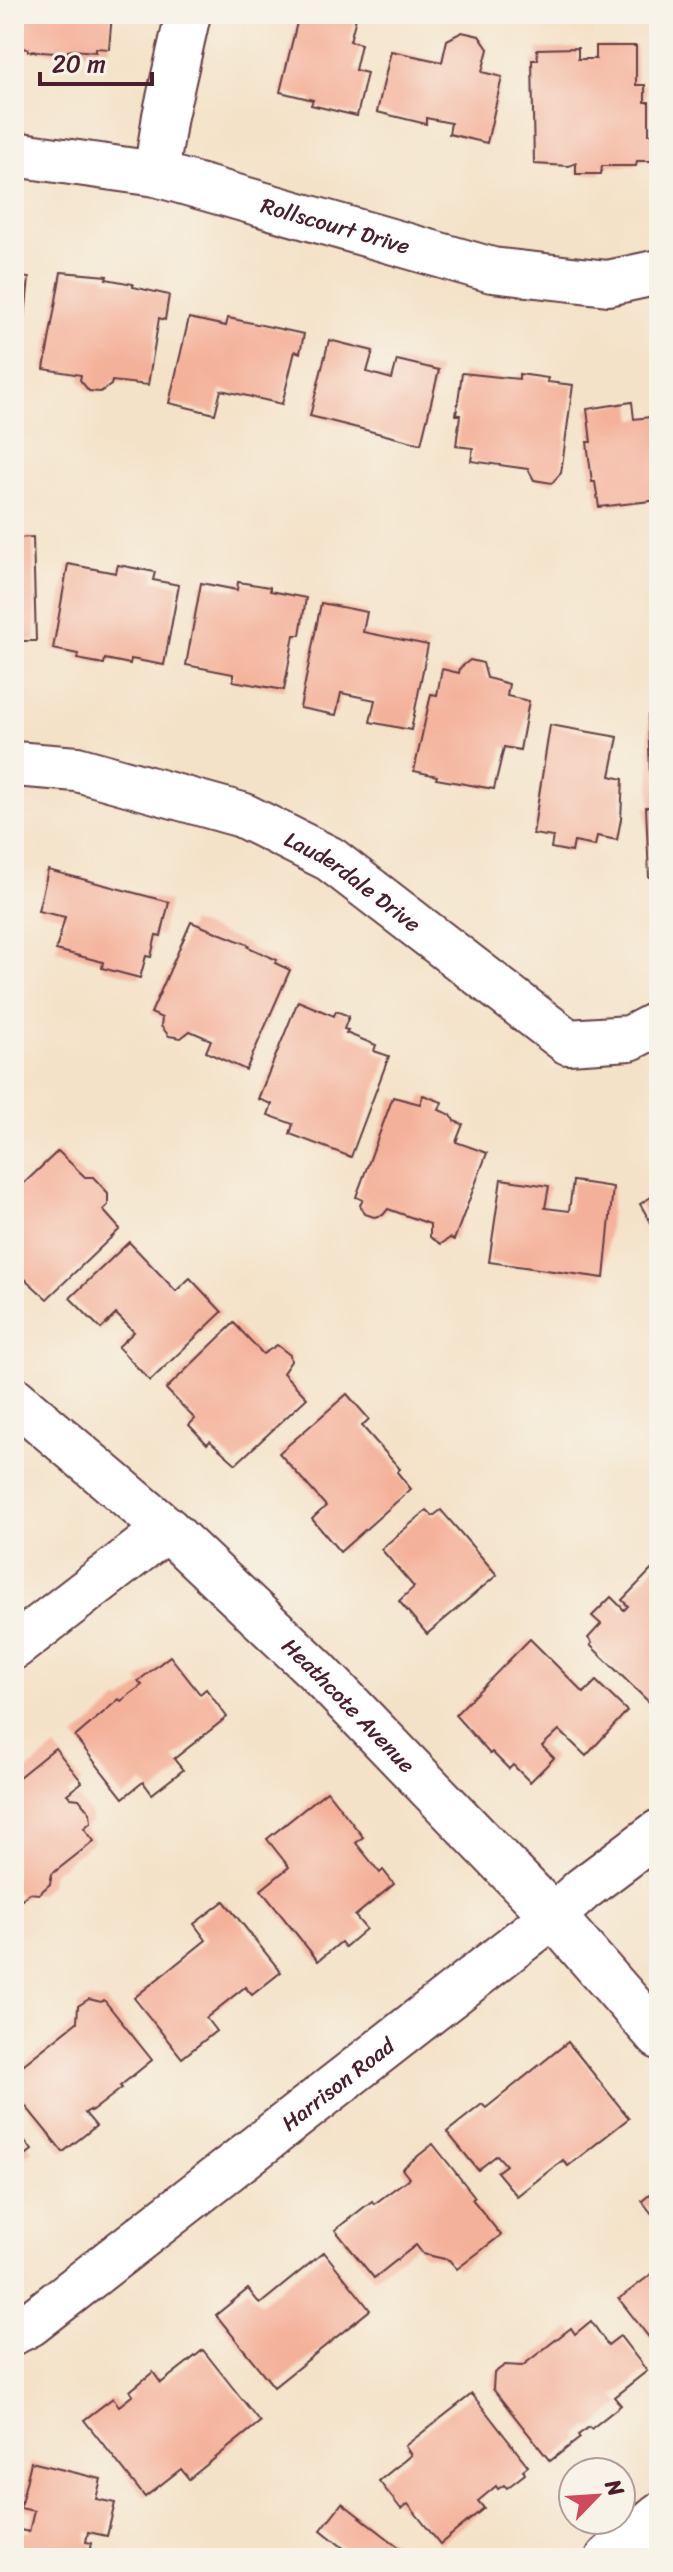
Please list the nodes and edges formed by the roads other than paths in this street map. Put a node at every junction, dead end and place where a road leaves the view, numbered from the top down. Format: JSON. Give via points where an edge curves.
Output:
{"nodes":[{"id":1,"x":188,"y":14,"type":"edge"},
{"id":2,"x":14,"y":154,"type":"edge"},
{"id":3,"x":156,"y":174,"type":"junction"},
{"id":4,"x":659,"y":272,"type":"edge"},
{"id":5,"x":14,"y":764,"type":"edge"},
{"id":6,"x":659,"y":1023,"type":"edge"},
{"id":7,"x":14,"y":1399,"type":"edge"},
{"id":8,"x":167,"y":1529,"type":"junction"},
{"id":9,"x":14,"y":1647,"type":"edge"},
{"id":10,"x":659,"y":1832,"type":"edge"},
{"id":11,"x":553,"y":1916,"type":"junction"},
{"id":12,"x":659,"y":2037,"type":"edge"},
{"id":13,"x":14,"y":2332,"type":"edge"},
{"id":14,"x":659,"y":2515,"type":"edge"},
{"id":15,"x":608,"y":2558,"type":"edge"}],
"edges":[{"from":1,"to":3,"type":"street"},
{"from":2,"to":3,"type":"street","name":"Rollscourt Drive"},
{"from":3,"to":4,"type":"street","name":"Rollscourt Drive","via":[[492,270],[608,283]]},
{"from":5,"to":6,"type":"street","name":"Lauderdale Drive","via":[[77,769],[242,815],[330,859],[568,1042],[630,1038]]},
{"from":7,"to":8,"type":"street","name":"Heathcote Avenue"},
{"from":8,"to":9,"type":"street"},
{"from":8,"to":11,"type":"street","name":"Heathcote Avenue","via":[[316,1670]]},
{"from":10,"to":11,"type":"street","name":"Harrison Road"},
{"from":11,"to":12,"type":"street","name":"Heathcote Avenue"},
{"from":11,"to":13,"type":"street","name":"Harrison Road"},
{"from":14,"to":15,"type":"street"}]}
